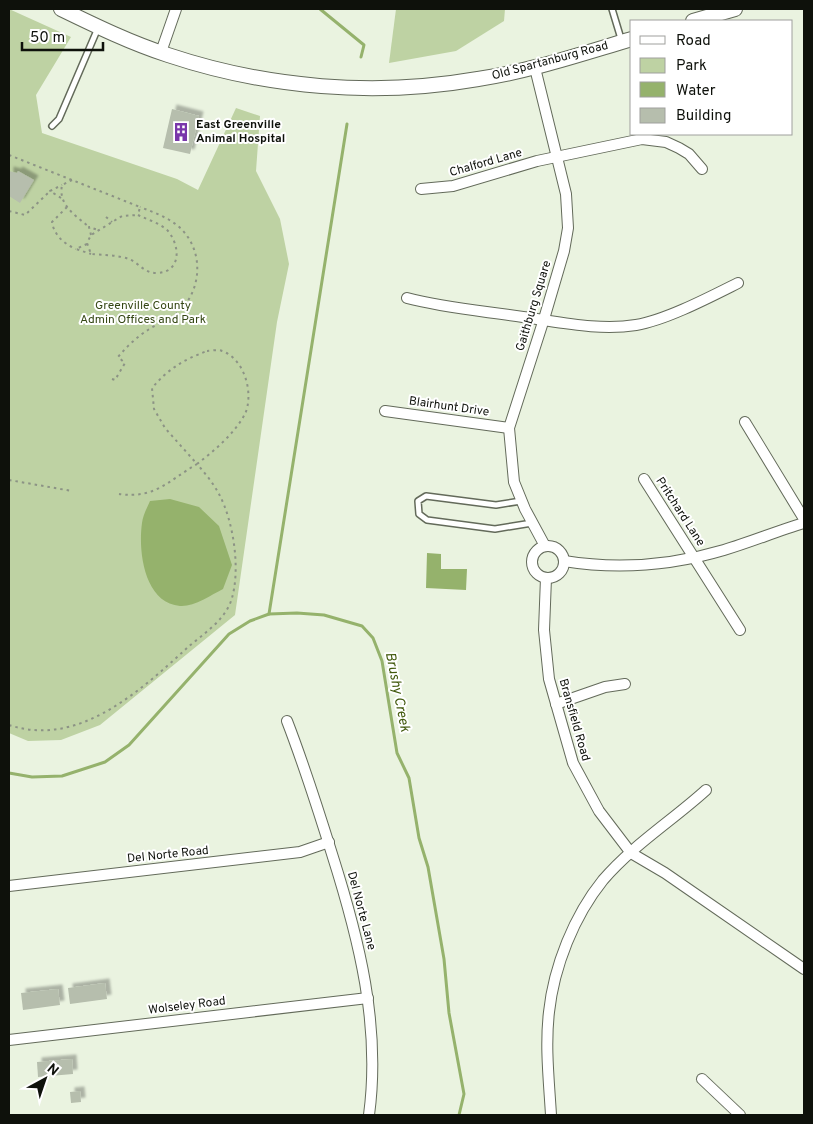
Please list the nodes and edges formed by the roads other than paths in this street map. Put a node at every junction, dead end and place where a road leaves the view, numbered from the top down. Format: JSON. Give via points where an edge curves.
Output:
{"nodes":[{"id":1,"x":61,"y":9,"type":"edge"},
{"id":2,"x":176,"y":9,"type":"edge"},
{"id":3,"x":612,"y":9,"type":"edge"},
{"id":4,"x":735,"y":9,"type":"edge"},
{"id":5,"x":696,"y":20,"type":"edge"},
{"id":6,"x":99,"y":27,"type":"junction"},
{"id":7,"x":627,"y":40,"type":"edge"},
{"id":8,"x":161,"y":52,"type":"junction"},
{"id":9,"x":535,"y":68,"type":"junction"},
{"id":10,"x":52,"y":126,"type":"dead end"},
{"id":11,"x":558,"y":157,"type":"junction"},
{"id":12,"x":702,"y":169,"type":"dead end"},
{"id":13,"x":420,"y":189,"type":"dead end"},
{"id":14,"x":738,"y":283,"type":"dead end"},
{"id":15,"x":407,"y":298,"type":"dead end"},
{"id":16,"x":544,"y":320,"type":"junction"},
{"id":17,"x":385,"y":411,"type":"dead end"},
{"id":18,"x":745,"y":422,"type":"dead end"},
{"id":19,"x":508,"y":428,"type":"junction"},
{"id":20,"x":644,"y":479,"type":"dead end"},
{"id":21,"x":521,"y":501,"type":"junction"},
{"id":22,"x":804,"y":519,"type":"edge"},
{"id":23,"x":804,"y":522,"type":"edge"},
{"id":24,"x":532,"y":523,"type":"junction"},
{"id":25,"x":545,"y":546,"type":"junction"},
{"id":26,"x":695,"y":558,"type":"junction"},
{"id":27,"x":564,"y":561,"type":"junction"},
{"id":28,"x":546,"y":578,"type":"junction"},
{"id":29,"x":740,"y":630,"type":"dead end"},
{"id":30,"x":626,"y":684,"type":"dead end"},
{"id":31,"x":556,"y":704,"type":"junction"},
{"id":32,"x":287,"y":721,"type":"dead end"},
{"id":33,"x":706,"y":790,"type":"dead end"},
{"id":34,"x":328,"y":842,"type":"junction"},
{"id":35,"x":631,"y":853,"type":"junction"},
{"id":36,"x":9,"y":886,"type":"edge"},
{"id":37,"x":804,"y":969,"type":"edge"},
{"id":38,"x":368,"y":998,"type":"junction"},
{"id":39,"x":9,"y":1040,"type":"edge"},
{"id":40,"x":702,"y":1079,"type":"dead end"},
{"id":41,"x":369,"y":1115,"type":"edge"},
{"id":42,"x":550,"y":1115,"type":"edge"},
{"id":43,"x":740,"y":1115,"type":"edge"}],
"edges":[{"from":1,"to":6,"type":"main road","name":"Old Spartanburg Road"},
{"from":2,"to":8,"type":"street"},
{"from":3,"to":7,"type":"lane"},
{"from":4,"to":5,"type":"main road"},
{"from":6,"to":8,"type":"main road","name":"Old Spartanburg Road"},
{"from":6,"to":10,"type":"lane","via":[[59,119]]},
{"from":7,"to":9,"type":"main road","name":"Old Spartanburg Road"},
{"from":8,"to":9,"type":"main road","name":"Old Spartanburg Road","via":[[262,79],[354,88],[449,84]]},
{"from":9,"to":11,"type":"street","name":"Gaithburg Square"},
{"from":11,"to":12,"type":"street","name":"Chalford Lane","via":[[651,139],[679,148]]},
{"from":11,"to":13,"type":"street","name":"Chalford Lane","via":[[453,186]]},
{"from":11,"to":16,"type":"street","name":"Gaithburg Square","via":[[566,194],[568,228]]},
{"from":14,"to":16,"type":"street","via":[[668,316],[637,325],[598,326]]},
{"from":15,"to":16,"type":"street"},
{"from":16,"to":19,"type":"street","name":"Gaithburg Square"},
{"from":17,"to":19,"type":"street","name":"Blairhunt Drive"},
{"from":18,"to":22,"type":"street"},
{"from":19,"to":21,"type":"street","name":"Gaithburg Square","via":[[511,469]]},
{"from":20,"to":26,"type":"street","name":"Pritchard Lane"},
{"from":21,"to":24,"type":"street","name":"Gaithburg Square"},
{"from":21,"to":24,"type":"lane","via":[[496,506],[426,496],[418,501],[418,508],[419,514],[427,520],[495,528]]},
{"from":23,"to":26,"type":"street"},
{"from":24,"to":25,"type":"street","name":"Gaithburg Square"},
{"from":25,"to":27,"type":"street","via":[[556,547]]},
{"from":25,"to":28,"type":"street","via":[[536,550],[531,560],[533,570]]},
{"from":26,"to":27,"type":"street","via":[[646,566],[600,566]]},
{"from":26,"to":29,"type":"street","name":"Pritchard Lane"},
{"from":27,"to":28,"type":"street","via":[[559,574]]},
{"from":28,"to":31,"type":"street","name":"Bransfield Road","via":[[544,647]]},
{"from":30,"to":31,"type":"street","via":[[614,684]]},
{"from":31,"to":35,"type":"street","name":"Bransfield Road","via":[[565,742],[580,778],[599,811]]},
{"from":32,"to":34,"type":"street","name":"Del Norte Lane"},
{"from":33,"to":35,"type":"street"},
{"from":34,"to":36,"type":"street","name":"Del Norte Road","via":[[300,852]]},
{"from":34,"to":38,"type":"street","name":"Del Norte Lane","via":[[351,914]]},
{"from":35,"to":37,"type":"street","name":"Bransfield Road"},
{"from":35,"to":42,"type":"street","via":[[604,879],[583,910],[558,971],[547,1035]]},
{"from":38,"to":39,"type":"street","name":"Wolseley Road"},
{"from":38,"to":41,"type":"street","name":"Del Norte Lane","via":[[374,1061]]},
{"from":40,"to":43,"type":"street"}]}
